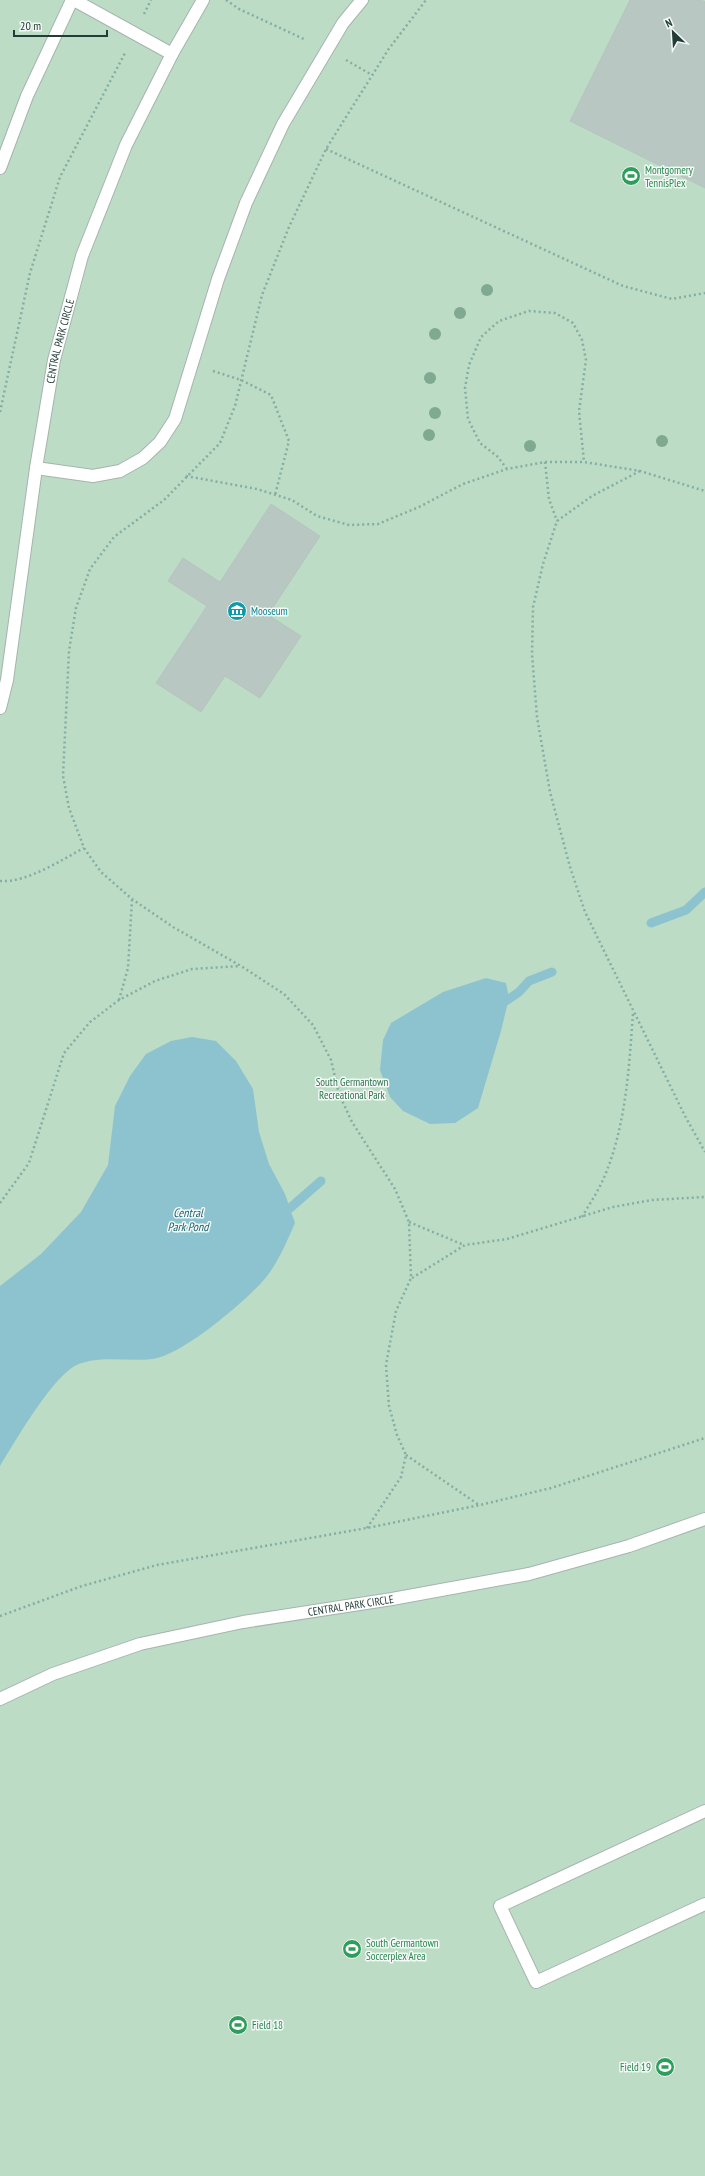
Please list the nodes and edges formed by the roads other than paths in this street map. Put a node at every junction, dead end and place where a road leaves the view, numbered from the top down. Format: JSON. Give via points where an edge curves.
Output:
{"nodes":[{"id":1,"x":73,"y":0,"type":"edge"},
{"id":2,"x":203,"y":0,"type":"edge"},
{"id":3,"x":362,"y":0,"type":"edge"},
{"id":4,"x":172,"y":54,"type":"junction"},
{"id":5,"x":0,"y":168,"type":"edge"},
{"id":6,"x":36,"y":468,"type":"junction"},
{"id":7,"x":0,"y":708,"type":"edge"},
{"id":8,"x":705,"y":1519,"type":"edge"},
{"id":9,"x":0,"y":1698,"type":"edge"},
{"id":10,"x":705,"y":1811,"type":"edge"},
{"id":11,"x":705,"y":1904,"type":"edge"}],
"edges":[{"from":1,"to":4,"type":"street"},
{"from":1,"to":5,"type":"street","via":[[27,96]]},
{"from":2,"to":4,"type":"street","name":"CENTRAL PARK CIRCLE"},
{"from":3,"to":6,"type":"street","via":[[343,23],[283,124],[246,203],[218,279],[175,419],[160,442],[143,458],[120,471],[93,476]]},
{"from":4,"to":6,"type":"street","name":"CENTRAL PARK CIRCLE","via":[[126,145],[82,256],[54,360]]},
{"from":6,"to":7,"type":"street","name":"CENTRAL PARK CIRCLE","via":[[7,680]]},
{"from":8,"to":9,"type":"street","name":"CENTRAL PARK CIRCLE","via":[[629,1546],[529,1574],[243,1622],[140,1644],[53,1674]]},
{"from":10,"to":11,"type":"street","via":[[500,1906],[536,1982]]}]}
